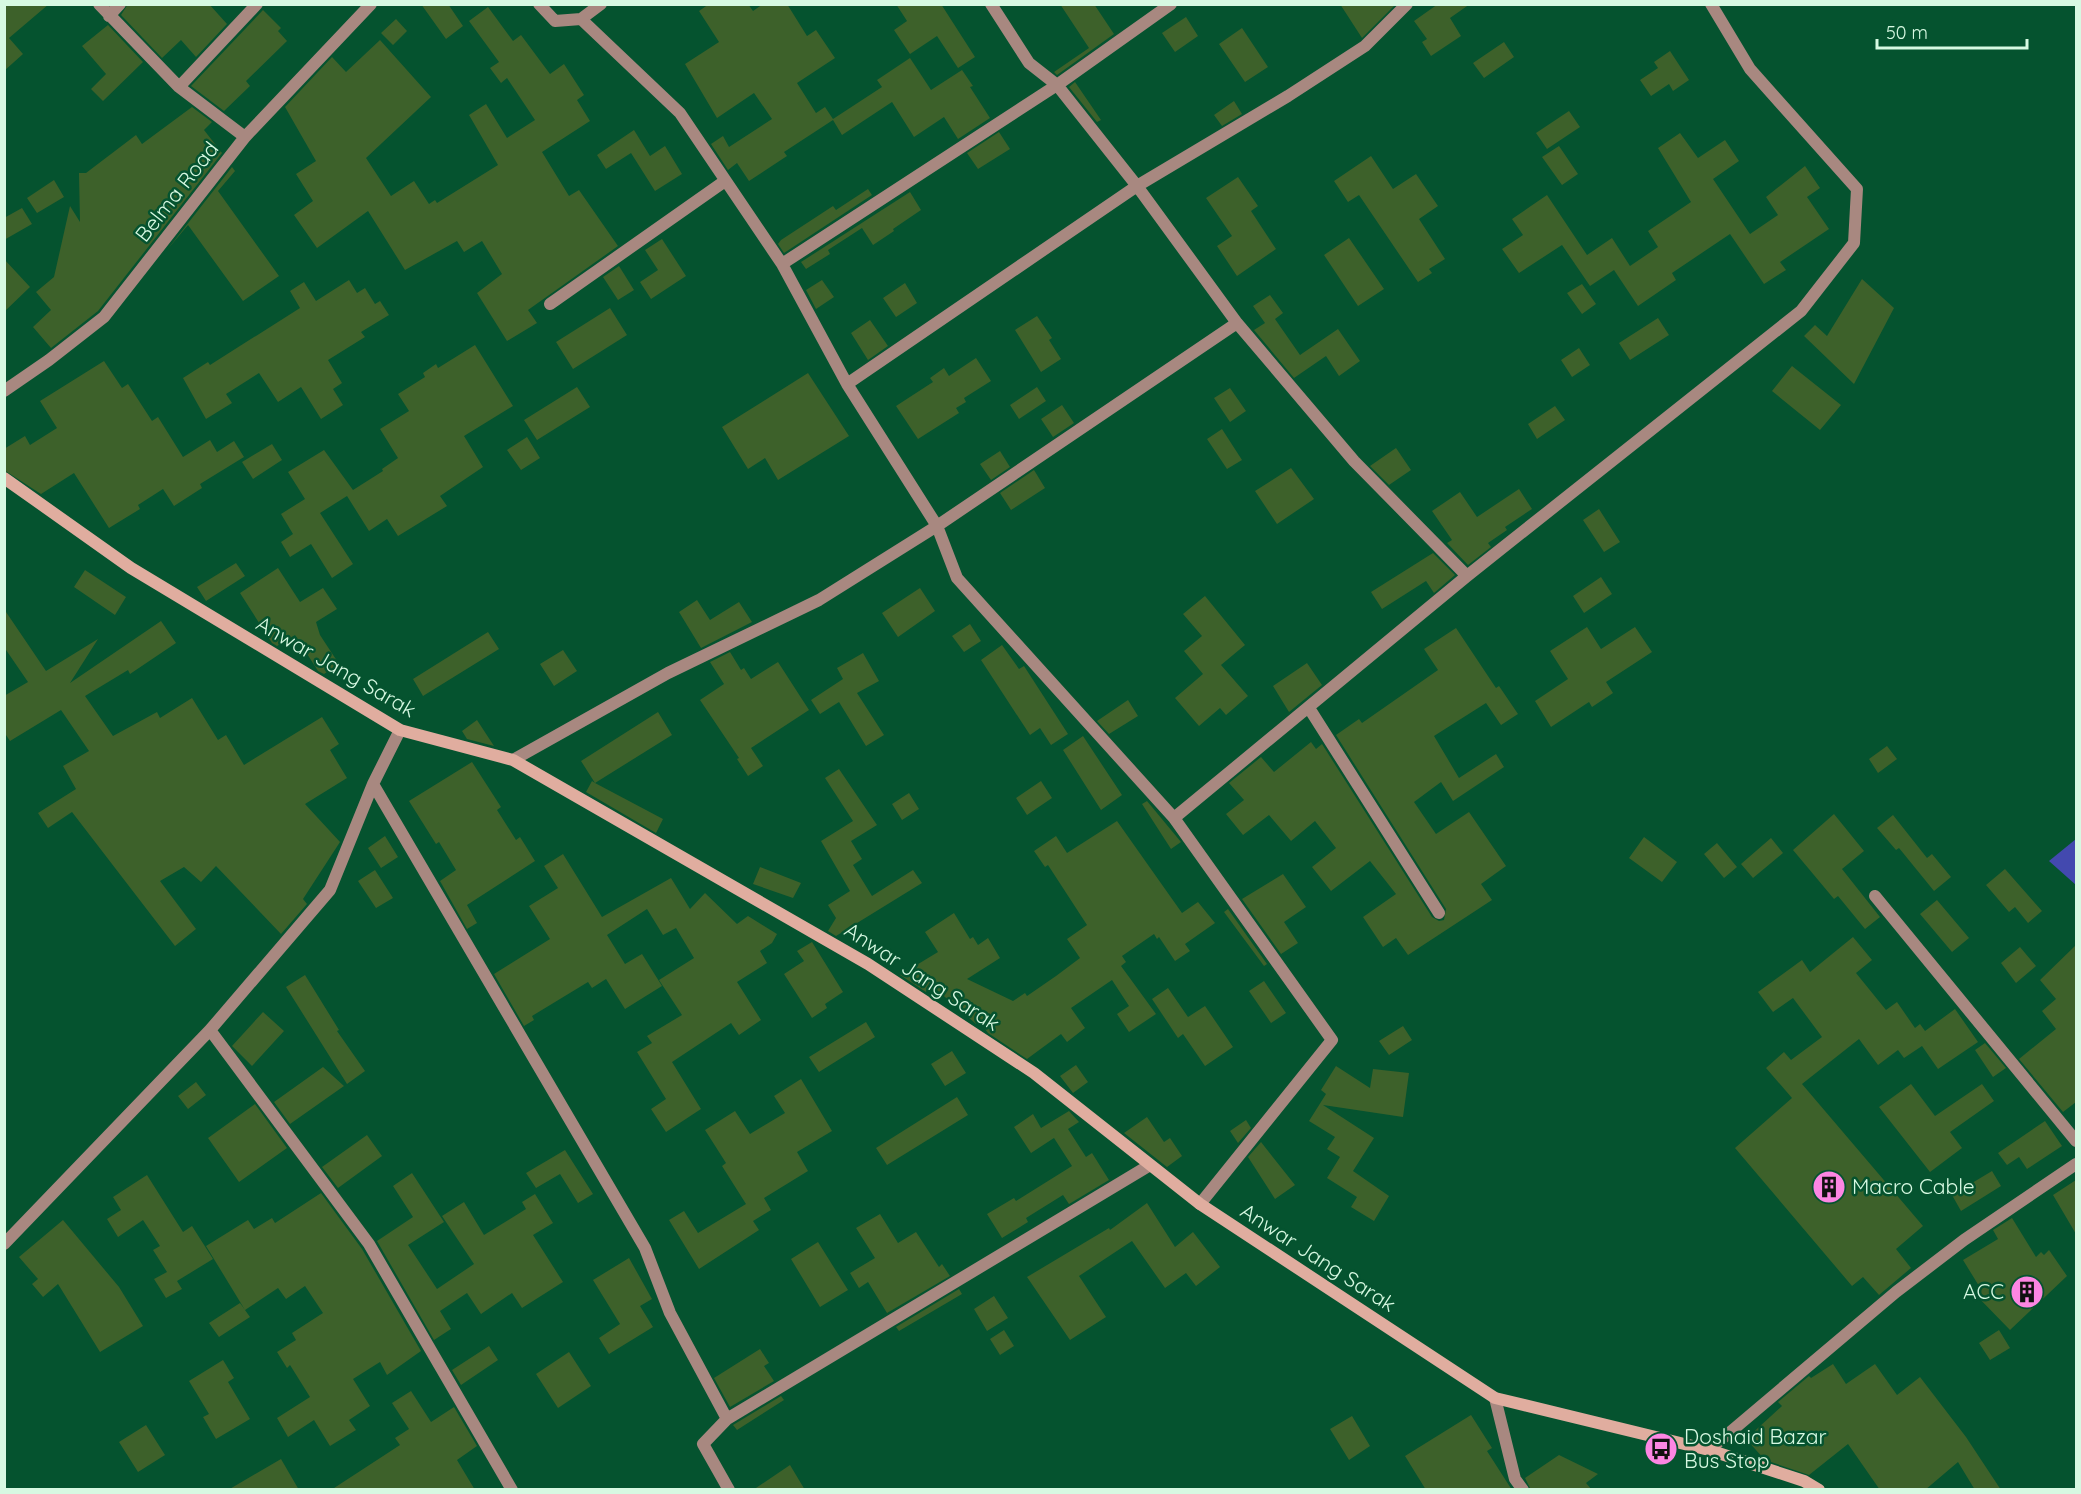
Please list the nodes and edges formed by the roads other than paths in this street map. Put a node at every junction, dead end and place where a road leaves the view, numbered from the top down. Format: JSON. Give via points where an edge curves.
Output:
{"nodes":[{"id":1,"x":99,"y":4,"type":"edge"},
{"id":2,"x":120,"y":4,"type":"edge"},
{"id":3,"x":257,"y":4,"type":"edge"},
{"id":4,"x":371,"y":4,"type":"edge"},
{"id":5,"x":539,"y":4,"type":"edge"},
{"id":6,"x":601,"y":4,"type":"edge"},
{"id":7,"x":991,"y":4,"type":"edge"},
{"id":8,"x":1171,"y":4,"type":"edge"},
{"id":9,"x":1407,"y":4,"type":"edge"},
{"id":10,"x":1711,"y":4,"type":"edge"},
{"id":11,"x":109,"y":16,"type":"junction"},
{"id":12,"x":581,"y":19,"type":"junction"},
{"id":13,"x":1057,"y":85,"type":"junction"},
{"id":14,"x":179,"y":87,"type":"junction"},
{"id":15,"x":245,"y":137,"type":"junction"},
{"id":16,"x":725,"y":181,"type":"junction"},
{"id":17,"x":1137,"y":186,"type":"junction"},
{"id":18,"x":782,"y":264,"type":"junction"},
{"id":19,"x":550,"y":304,"type":"dead end"},
{"id":20,"x":1237,"y":322,"type":"junction"},
{"id":21,"x":847,"y":384,"type":"junction"},
{"id":22,"x":4,"y":392,"type":"edge"},
{"id":23,"x":4,"y":478,"type":"edge"},
{"id":24,"x":936,"y":526,"type":"junction"},
{"id":25,"x":1467,"y":576,"type":"junction"},
{"id":26,"x":1309,"y":708,"type":"junction"},
{"id":27,"x":400,"y":730,"type":"junction"},
{"id":28,"x":513,"y":760,"type":"junction"},
{"id":29,"x":374,"y":784,"type":"junction"},
{"id":30,"x":1174,"y":818,"type":"junction"},
{"id":31,"x":1875,"y":896,"type":"dead end"},
{"id":32,"x":1439,"y":913,"type":"dead end"},
{"id":33,"x":210,"y":1030,"type":"junction"},
{"id":34,"x":2076,"y":1142,"type":"edge"},
{"id":35,"x":2076,"y":1164,"type":"edge"},
{"id":36,"x":1150,"y":1165,"type":"junction"},
{"id":37,"x":1200,"y":1204,"type":"junction"},
{"id":38,"x":4,"y":1244,"type":"edge"},
{"id":39,"x":1495,"y":1398,"type":"junction"},
{"id":40,"x":727,"y":1419,"type":"junction"},
{"id":41,"x":1709,"y":1450,"type":"junction"},
{"id":42,"x":512,"y":1490,"type":"edge"},
{"id":43,"x":729,"y":1490,"type":"edge"},
{"id":44,"x":1523,"y":1490,"type":"edge"},
{"id":45,"x":1819,"y":1490,"type":"edge"}],
"edges":[{"from":1,"to":11,"type":"street"},
{"from":2,"to":11,"type":"street"},
{"from":3,"to":14,"type":"street"},
{"from":4,"to":15,"type":"street","name":"Belma Road"},
{"from":5,"to":12,"type":"street","via":[[555,21]]},
{"from":6,"to":12,"type":"street"},
{"from":7,"to":13,"type":"street","via":[[1029,63]]},
{"from":8,"to":13,"type":"street"},
{"from":9,"to":17,"type":"street","via":[[1365,46]]},
{"from":10,"to":25,"type":"street","via":[[1750,69],[1857,189],[1854,243],[1801,311]]},
{"from":11,"to":14,"type":"street"},
{"from":12,"to":16,"type":"street","via":[[680,113]]},
{"from":13,"to":17,"type":"street"},
{"from":13,"to":18,"type":"street"},
{"from":14,"to":15,"type":"street"},
{"from":15,"to":22,"type":"street","name":"Belma Road","via":[[104,316]]},
{"from":16,"to":18,"type":"street"},
{"from":16,"to":19,"type":"street"},
{"from":17,"to":20,"type":"street"},
{"from":17,"to":21,"type":"street"},
{"from":18,"to":21,"type":"street"},
{"from":20,"to":24,"type":"street"},
{"from":20,"to":25,"type":"street","via":[[1354,461]]},
{"from":21,"to":24,"type":"street"},
{"from":23,"to":27,"type":"main road","name":"Anwar Jang Sarak","via":[[131,568]]},
{"from":24,"to":28,"type":"street","via":[[819,600],[668,673]]},
{"from":24,"to":30,"type":"street","via":[[957,578]]},
{"from":25,"to":26,"type":"street"},
{"from":26,"to":30,"type":"street"},
{"from":26,"to":32,"type":"street"},
{"from":27,"to":28,"type":"main road","name":"Anwar Jang Sarak"},
{"from":27,"to":29,"type":"street"},
{"from":28,"to":36,"type":"main road","name":"Anwar Jang Sarak","via":[[868,964],[1034,1073]]},
{"from":29,"to":33,"type":"street","via":[[330,890]]},
{"from":29,"to":40,"type":"street","via":[[645,1248],[670,1313]]},
{"from":30,"to":37,"type":"street","via":[[1332,1040]]},
{"from":31,"to":34,"type":"street"},
{"from":33,"to":38,"type":"street"},
{"from":33,"to":42,"type":"street","via":[[369,1244]]},
{"from":35,"to":41,"type":"street","via":[[1964,1239]]},
{"from":36,"to":37,"type":"main road","name":"Anwar Jang Sarak"},
{"from":36,"to":40,"type":"street"},
{"from":37,"to":39,"type":"main road","name":"Anwar Jang Sarak"},
{"from":39,"to":41,"type":"main road","name":"Anwar Jang Sarak"},
{"from":39,"to":44,"type":"street","via":[[1515,1479]]},
{"from":40,"to":43,"type":"street","via":[[703,1444]]},
{"from":41,"to":45,"type":"main road","name":"Anwar Jang Sarak","via":[[1804,1481]]}]}
